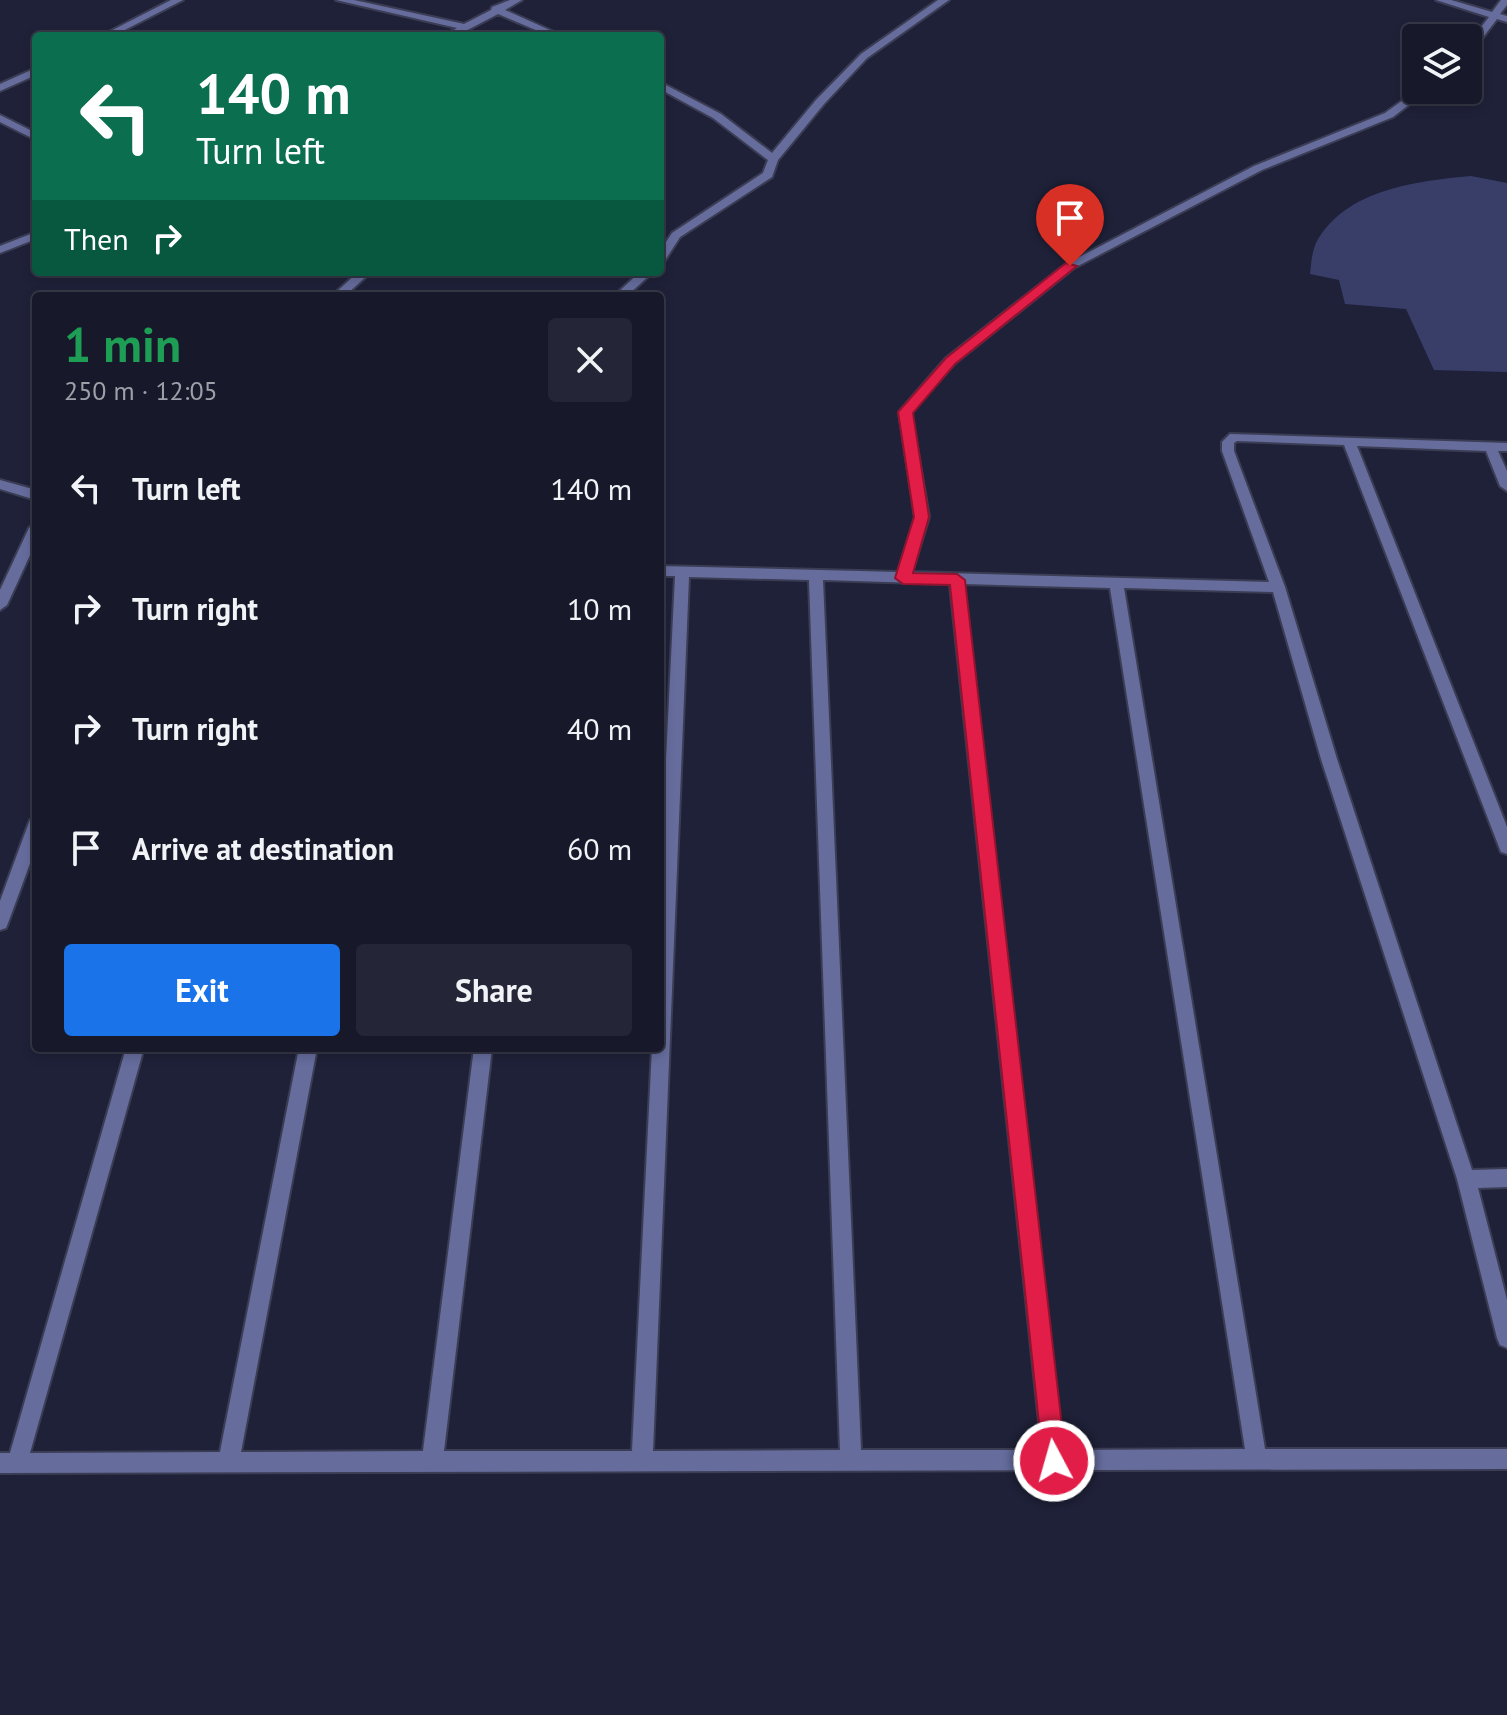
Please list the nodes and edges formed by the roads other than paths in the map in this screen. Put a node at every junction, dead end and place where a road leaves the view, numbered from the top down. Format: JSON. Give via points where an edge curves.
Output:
{"nodes":[{"id":1,"x":178,"y":0,"type":"edge"},
{"id":2,"x":341,"y":0,"type":"edge"},
{"id":3,"x":517,"y":0,"type":"edge"},
{"id":4,"x":944,"y":0,"type":"edge"},
{"id":5,"x":1441,"y":0,"type":"edge"},
{"id":6,"x":1506,"y":1,"type":"edge"},
{"id":7,"x":495,"y":9,"type":"junction"},
{"id":8,"x":1496,"y":16,"type":"junction"},
{"id":9,"x":1507,"y":19,"type":"edge"},
{"id":10,"x":464,"y":27,"type":"junction"},
{"id":11,"x":114,"y":32,"type":"edge"},
{"id":12,"x":456,"y":32,"type":"edge"},
{"id":13,"x":549,"y":32,"type":"edge"},
{"id":14,"x":1482,"y":34,"type":"edge"},
{"id":15,"x":32,"y":73,"type":"edge"},
{"id":16,"x":664,"y":87,"type":"edge"},
{"id":17,"x":0,"y":88,"type":"edge"},
{"id":18,"x":1404,"y":104,"type":"edge"},
{"id":19,"x":0,"y":118,"type":"edge"},
{"id":20,"x":32,"y":135,"type":"edge"},
{"id":21,"x":773,"y":159,"type":"junction"},
{"id":22,"x":32,"y":237,"type":"edge"},
{"id":23,"x":0,"y":250,"type":"edge"},
{"id":24,"x":664,"y":254,"type":"edge"},
{"id":25,"x":360,"y":276,"type":"edge"},
{"id":26,"x":642,"y":276,"type":"edge"},
{"id":27,"x":342,"y":292,"type":"edge"},
{"id":28,"x":624,"y":292,"type":"edge"},
{"id":29,"x":1349,"y":441,"type":"junction"},
{"id":30,"x":1490,"y":446,"type":"junction"},
{"id":31,"x":1507,"y":447,"type":"edge"},
{"id":32,"x":0,"y":484,"type":"edge"},
{"id":33,"x":1507,"y":486,"type":"edge"},
{"id":34,"x":32,"y":494,"type":"edge"},
{"id":35,"x":32,"y":537,"type":"edge"},
{"id":36,"x":664,"y":571,"type":"edge"},
{"id":37,"x":682,"y":572,"type":"junction"},
{"id":38,"x":816,"y":576,"type":"junction"},
{"id":39,"x":903,"y":578,"type":"junction"},
{"id":40,"x":957,"y":580,"type":"junction"},
{"id":41,"x":1116,"y":584,"type":"junction"},
{"id":42,"x":1278,"y":587,"type":"junction"},
{"id":43,"x":0,"y":605,"type":"edge"},
{"id":44,"x":32,"y":836,"type":"edge"},
{"id":45,"x":1507,"y":847,"type":"edge"},
{"id":46,"x":0,"y":923,"type":"edge"},
{"id":47,"x":664,"y":972,"type":"edge"},
{"id":48,"x":134,"y":1052,"type":"edge"},
{"id":49,"x":307,"y":1052,"type":"edge"},
{"id":50,"x":483,"y":1052,"type":"edge"},
{"id":51,"x":660,"y":1052,"type":"edge"},
{"id":52,"x":1507,"y":1178,"type":"edge"},
{"id":53,"x":1466,"y":1179,"type":"junction"},
{"id":54,"x":1507,"y":1338,"type":"edge"},
{"id":55,"x":1507,"y":1459,"type":"edge"},
{"id":56,"x":1054,"y":1461,"type":"junction"},
{"id":57,"x":1257,"y":1461,"type":"junction"},
{"id":58,"x":432,"y":1462,"type":"junction"},
{"id":59,"x":642,"y":1462,"type":"junction"},
{"id":60,"x":851,"y":1462,"type":"junction"},
{"id":61,"x":9,"y":1463,"type":"edge"},
{"id":62,"x":228,"y":1463,"type":"junction"}],
"edges":[{"from":1,"to":11,"type":"street"},
{"from":2,"to":10,"type":"street"},
{"from":3,"to":7,"type":"street"},
{"from":4,"to":21,"type":"street","via":[[864,56]]},
{"from":5,"to":8,"type":"street"},
{"from":6,"to":8,"type":"street"},
{"from":7,"to":10,"type":"street"},
{"from":7,"to":13,"type":"street"},
{"from":8,"to":9,"type":"street"},
{"from":8,"to":14,"type":"street"},
{"from":10,"to":12,"type":"street"},
{"from":15,"to":17,"type":"street"},
{"from":16,"to":21,"type":"street","via":[[717,116]]},
{"from":18,"to":39,"type":"street","via":[[1389,115],[1258,168],[1070,266],[950,361],[905,412],[922,517]]},
{"from":19,"to":20,"type":"street"},
{"from":21,"to":24,"type":"street","via":[[768,175],[676,235]]},
{"from":22,"to":23,"type":"street"},
{"from":25,"to":27,"type":"street"},
{"from":26,"to":28,"type":"street"},
{"from":29,"to":30,"type":"street"},
{"from":29,"to":42,"type":"street","via":[[1234,437],[1228,442]]},
{"from":29,"to":45,"type":"street"},
{"from":30,"to":31,"type":"street"},
{"from":30,"to":33,"type":"street"},
{"from":32,"to":34,"type":"street"},
{"from":35,"to":43,"type":"street"},
{"from":36,"to":37,"type":"street"},
{"from":37,"to":38,"type":"street"},
{"from":37,"to":47,"type":"street"},
{"from":38,"to":39,"type":"street"},
{"from":38,"to":60,"type":"street"},
{"from":39,"to":40,"type":"street"},
{"from":40,"to":41,"type":"street"},
{"from":40,"to":56,"type":"street"},
{"from":41,"to":42,"type":"street"},
{"from":41,"to":57,"type":"street"},
{"from":42,"to":53,"type":"street"},
{"from":44,"to":46,"type":"street"},
{"from":48,"to":61,"type":"street"},
{"from":49,"to":62,"type":"street"},
{"from":50,"to":58,"type":"street"},
{"from":51,"to":59,"type":"street"},
{"from":52,"to":53,"type":"street"},
{"from":53,"to":54,"type":"street"},
{"from":55,"to":57,"type":"street"},
{"from":56,"to":57,"type":"street"},
{"from":56,"to":60,"type":"street"},
{"from":58,"to":59,"type":"street"},
{"from":58,"to":62,"type":"street"},
{"from":59,"to":60,"type":"street"},
{"from":61,"to":62,"type":"street"}]}
